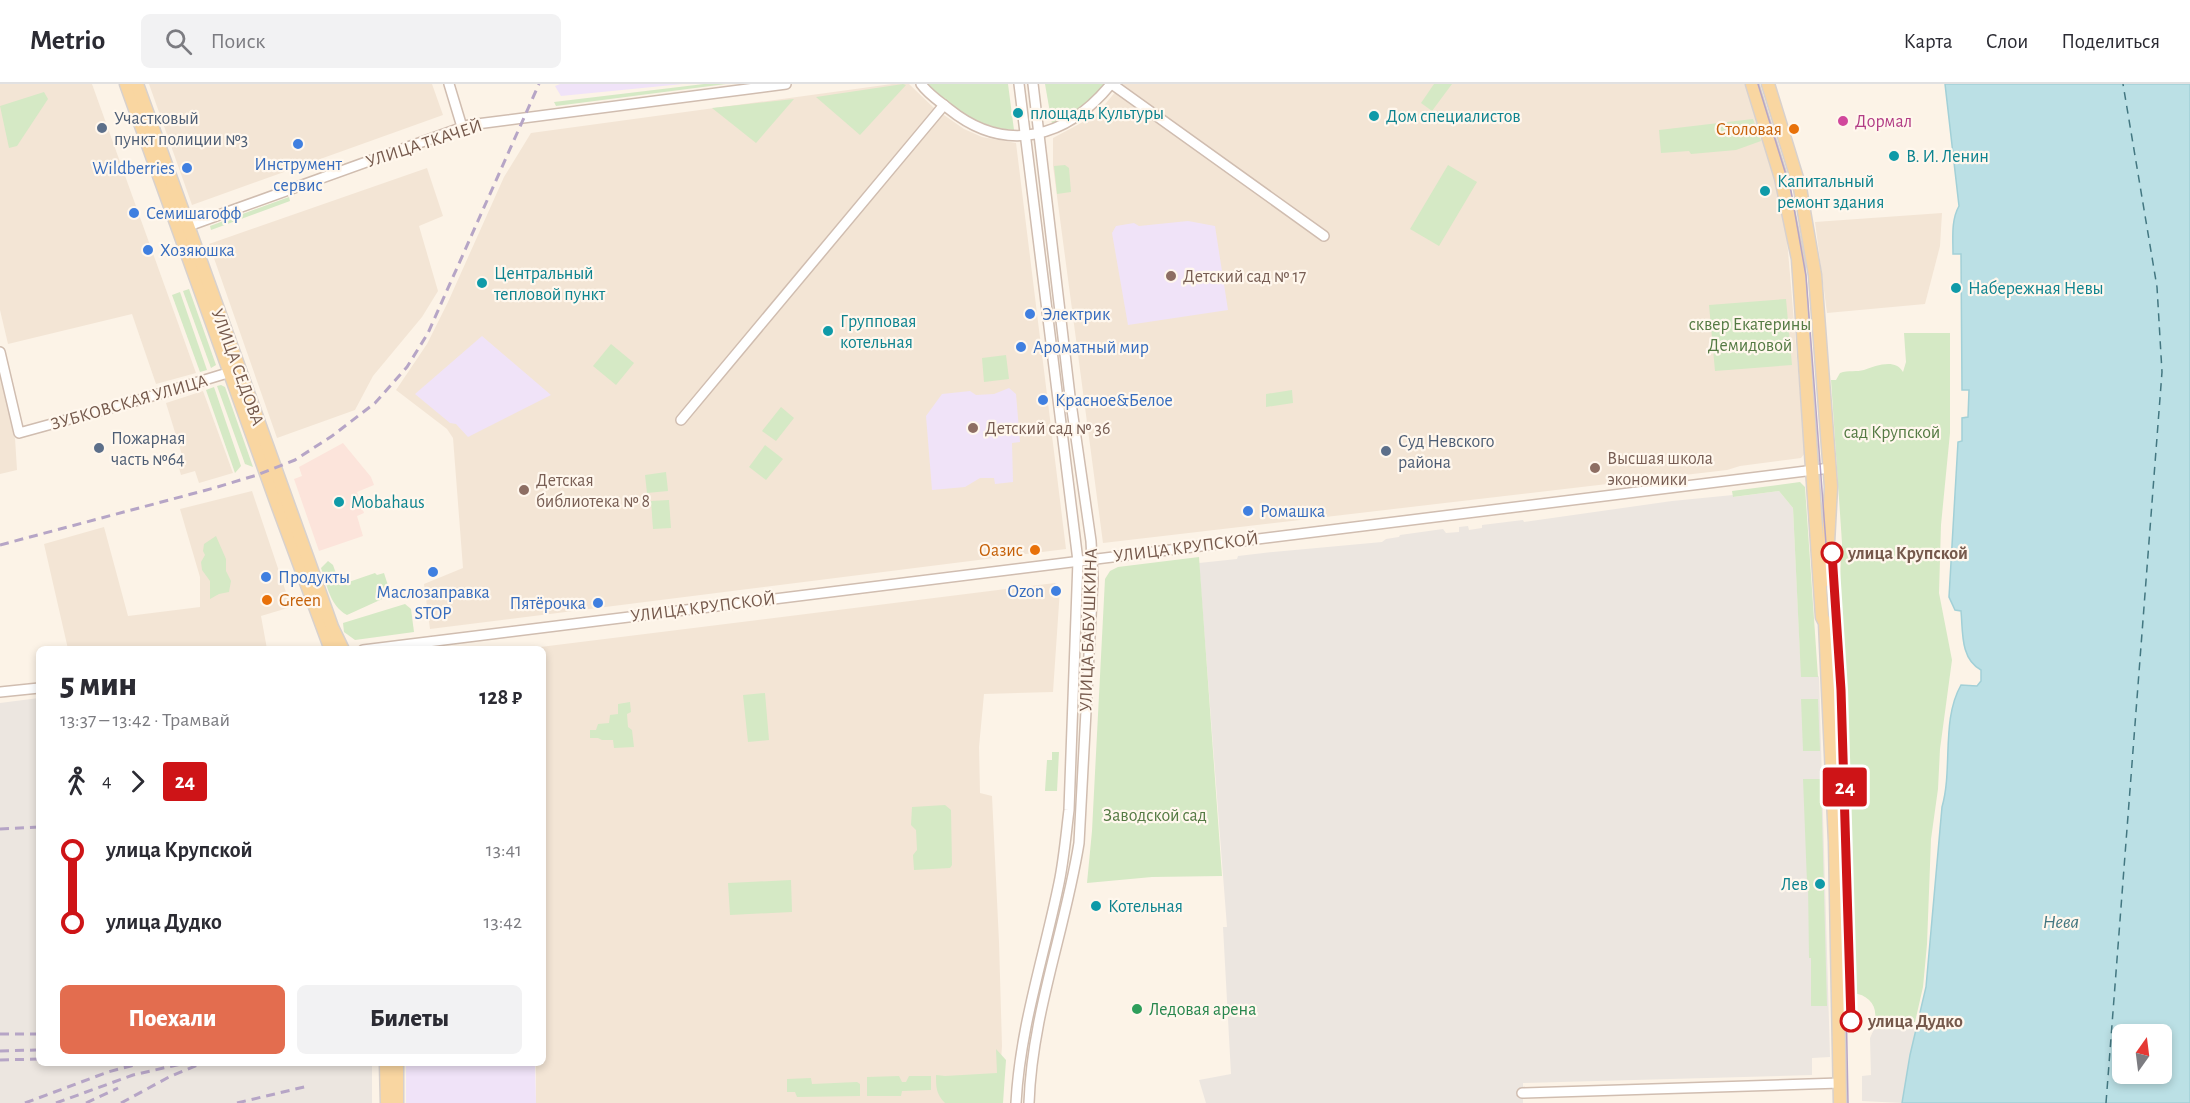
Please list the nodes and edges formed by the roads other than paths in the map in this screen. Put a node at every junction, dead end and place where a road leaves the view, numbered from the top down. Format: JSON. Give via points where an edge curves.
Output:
{"nodes":[{"id":1,"x":126,"y":84,"type":"edge"},
{"id":2,"x":137,"y":84,"type":"edge"},
{"id":3,"x":448,"y":84,"type":"edge"},
{"id":4,"x":786,"y":84,"type":"edge"},
{"id":5,"x":921,"y":84,"type":"edge"},
{"id":6,"x":1018,"y":84,"type":"edge"},
{"id":7,"x":1033,"y":84,"type":"edge"},
{"id":8,"x":1112,"y":84,"type":"edge"},
{"id":9,"x":1752,"y":84,"type":"edge"},
{"id":10,"x":1768,"y":84,"type":"edge"},
{"id":11,"x":944,"y":105,"type":"junction"},
{"id":12,"x":462,"y":127,"type":"junction"},
{"id":13,"x":1039,"y":133,"type":"junction"},
{"id":14,"x":1025,"y":135,"type":"junction"},
{"id":15,"x":183,"y":228,"type":"junction"},
{"id":16,"x":1324,"y":236,"type":"dead end"},
{"id":17,"x":0,"y":352,"type":"edge"},
{"id":18,"x":235,"y":371,"type":"junction"},
{"id":19,"x":681,"y":420,"type":"dead end"},
{"id":20,"x":1830,"y":468,"type":"junction"},
{"id":21,"x":1813,"y":470,"type":"junction"},
{"id":22,"x":1092,"y":559,"type":"junction"},
{"id":23,"x":1078,"y":561,"type":"junction"},
{"id":24,"x":1825,"y":623,"type":"junction"},
{"id":25,"x":330,"y":646,"type":"edge"},
{"id":26,"x":341,"y":646,"type":"edge"},
{"id":27,"x":409,"y":646,"type":"edge"},
{"id":28,"x":36,"y":688,"type":"edge"},
{"id":29,"x":0,"y":692,"type":"edge"},
{"id":30,"x":386,"y":1066,"type":"edge"},
{"id":31,"x":397,"y":1066,"type":"edge"},
{"id":32,"x":1840,"y":1083,"type":"junction"},
{"id":33,"x":1522,"y":1093,"type":"dead end"},
{"id":34,"x":387,"y":1103,"type":"edge"},
{"id":35,"x":396,"y":1103,"type":"edge"},
{"id":36,"x":1016,"y":1103,"type":"edge"},
{"id":37,"x":1029,"y":1103,"type":"edge"},
{"id":38,"x":1840,"y":1103,"type":"edge"}],
"edges":[{"from":1,"to":15,"type":"main road","name":"УЛИЦА СЕДОВА"},
{"from":2,"to":15,"type":"main road","name":"УЛИЦА СЕДОВА"},
{"from":3,"to":12,"type":"street"},
{"from":4,"to":12,"type":"street","name":"УЛИЦА ТКАЧЕЙ"},
{"from":5,"to":11,"type":"street"},
{"from":6,"to":14,"type":"street","name":"УЛИЦА БАБУШКИНА"},
{"from":7,"to":13,"type":"street","name":"УЛИЦА БАБУШКИНА"},
{"from":8,"to":13,"type":"street","via":[[1081,115]]},
{"from":8,"to":16,"type":"street"},
{"from":9,"to":21,"type":"main road","via":[[1781,178],[1795,243]]},
{"from":10,"to":20,"type":"main road","via":[[1796,172],[1810,241]]},
{"from":11,"to":14,"type":"street","via":[[984,129]]},
{"from":11,"to":19,"type":"street"},
{"from":12,"to":15,"type":"street","name":"УЛИЦА ТКАЧЕЙ"},
{"from":13,"to":14,"type":"street"},
{"from":13,"to":22,"type":"street","name":"УЛИЦА БАБУШКИНА"},
{"from":14,"to":23,"type":"street","name":"УЛИЦА БАБУШКИНА"},
{"from":15,"to":18,"type":"main road","name":"УЛИЦА СЕДОВА"},
{"from":17,"to":18,"type":"street","name":"ЗУБКОВСКАЯ УЛИЦА","via":[[19,433]]},
{"from":18,"to":25,"type":"main road","name":"УЛИЦА СЕДОВА"},
{"from":18,"to":26,"type":"main road","name":"УЛИЦА СЕДОВА"},
{"from":20,"to":21,"type":"street","name":"УЛИЦА КРУПСКОЙ"},
{"from":20,"to":24,"type":"main road","via":[[1832,501]]},
{"from":21,"to":22,"type":"street","name":"УЛИЦА КРУПСКОЙ"},
{"from":21,"to":24,"type":"main road"},
{"from":22,"to":23,"type":"street","name":"УЛИЦА КРУПСКОЙ"},
{"from":22,"to":37,"type":"street","name":"УЛИЦА БАБУШКИНА","via":[[1078,843],[1072,885],[1040,1016]]},
{"from":23,"to":27,"type":"street","name":"УЛИЦА КРУПСКОЙ"},
{"from":23,"to":36,"type":"street","name":"УЛИЦА БАБУШКИНА","via":[[1066,842],[1020,1052]]},
{"from":24,"to":32,"type":"main road"},
{"from":28,"to":29,"type":"street"},
{"from":30,"to":34,"type":"main road"},
{"from":31,"to":35,"type":"main road"},
{"from":32,"to":33,"type":"street"},
{"from":32,"to":38,"type":"main road"}]}
